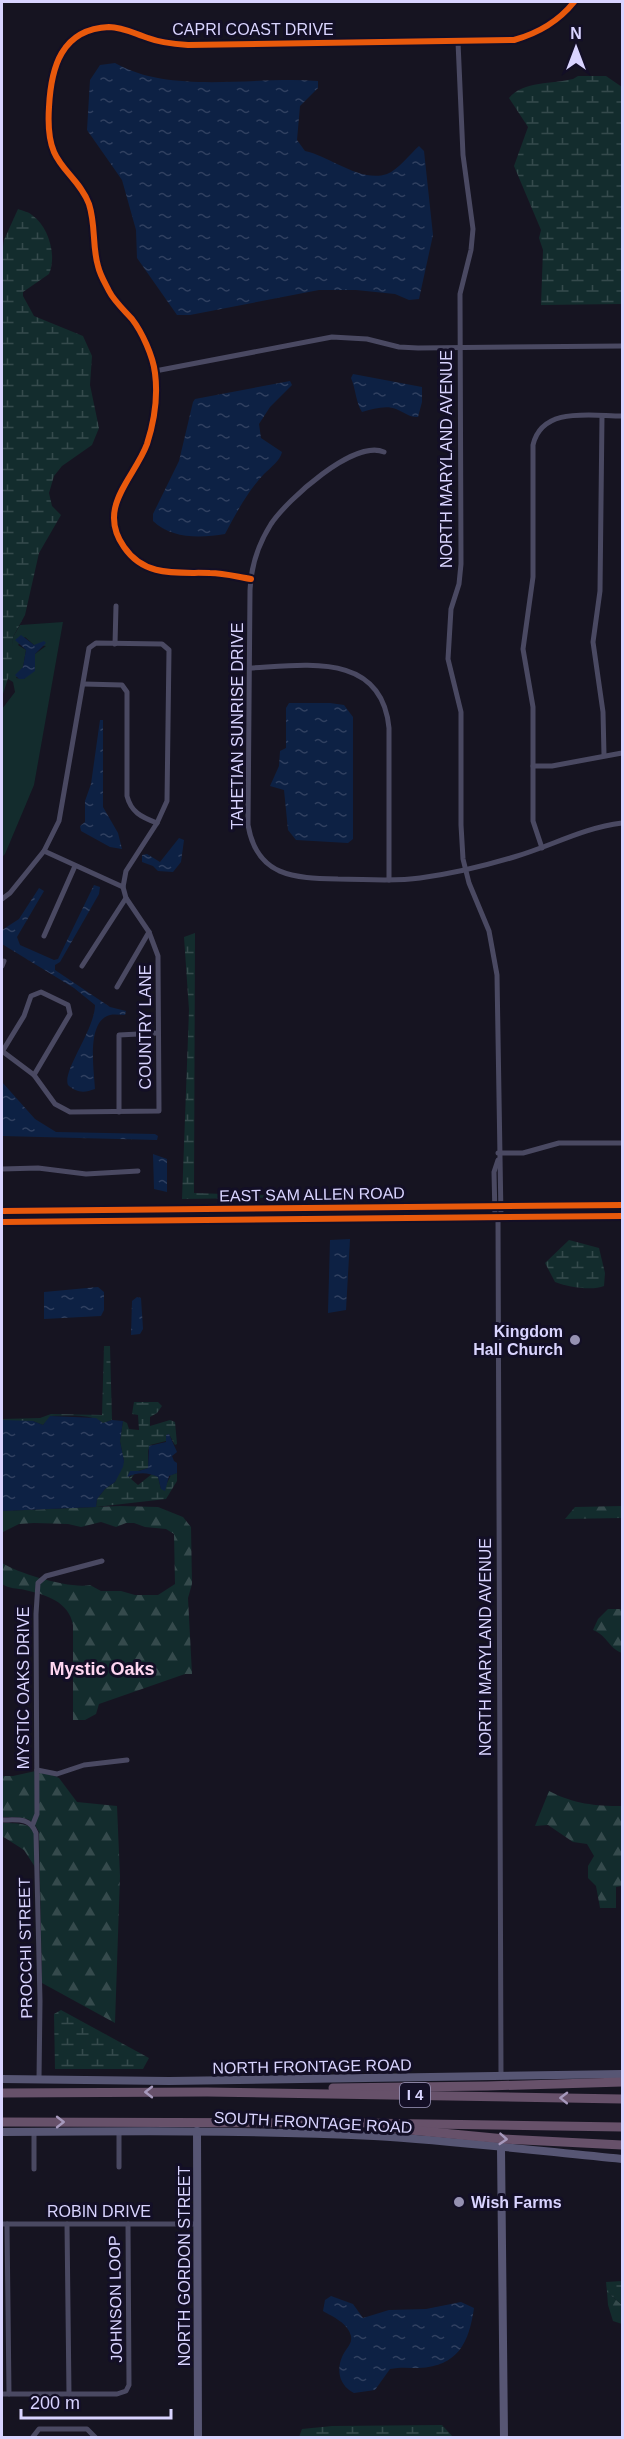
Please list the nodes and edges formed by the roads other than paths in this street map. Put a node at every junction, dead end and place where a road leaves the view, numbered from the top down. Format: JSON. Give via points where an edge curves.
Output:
{"nodes":[{"id":1,"x":574,"y":2,"type":"edge"},
{"id":2,"x":458,"y":42,"type":"junction"},
{"id":3,"x":622,"y":346,"type":"edge"},
{"id":4,"x":460,"y":348,"type":"junction"},
{"id":5,"x":155,"y":371,"type":"junction"},
{"id":6,"x":602,"y":416,"type":"junction"},
{"id":7,"x":622,"y":416,"type":"edge"},
{"id":8,"x":384,"y":452,"type":"dead end"},
{"id":9,"x":251,"y":579,"type":"junction"},
{"id":10,"x":116,"y":606,"type":"dead end"},
{"id":11,"x":115,"y":644,"type":"junction"},
{"id":12,"x":249,"y":668,"type":"junction"},
{"id":13,"x":84,"y":684,"type":"junction"},
{"id":14,"x":622,"y":753,"type":"edge"},
{"id":15,"x":604,"y":755,"type":"junction"},
{"id":16,"x":533,"y":766,"type":"junction"},
{"id":17,"x":156,"y":823,"type":"junction"},
{"id":18,"x":622,"y":823,"type":"edge"},
{"id":19,"x":542,"y":848,"type":"junction"},
{"id":20,"x":44,"y":851,"type":"junction"},
{"id":21,"x":75,"y":866,"type":"junction"},
{"id":22,"x":466,"y":868,"type":"junction"},
{"id":23,"x":389,"y":880,"type":"junction"},
{"id":24,"x":123,"y":887,"type":"junction"},
{"id":25,"x":126,"y":898,"type":"junction"},
{"id":26,"x":2,"y":899,"type":"edge"},
{"id":27,"x":149,"y":932,"type":"junction"},
{"id":28,"x":44,"y":936,"type":"dead end"},
{"id":29,"x":82,"y":966,"type":"dead end"},
{"id":30,"x":117,"y":987,"type":"dead end"},
{"id":31,"x":158,"y":1033,"type":"junction"},
{"id":32,"x":2,"y":1052,"type":"edge"},
{"id":33,"x":34,"y":1075,"type":"junction"},
{"id":34,"x":119,"y":1112,"type":"junction"},
{"id":35,"x":622,"y":1143,"type":"edge"},
{"id":36,"x":498,"y":1156,"type":"junction"},
{"id":37,"x":2,"y":1169,"type":"edge"},
{"id":38,"x":138,"y":1171,"type":"dead end"},
{"id":39,"x":622,"y":1205,"type":"edge"},
{"id":40,"x":497,"y":1206,"type":"junction"},
{"id":41,"x":2,"y":1211,"type":"edge"},
{"id":42,"x":622,"y":1216,"type":"edge"},
{"id":43,"x":498,"y":1217,"type":"junction"},
{"id":44,"x":2,"y":1222,"type":"edge"},
{"id":45,"x":102,"y":1561,"type":"dead end"},
{"id":46,"x":127,"y":1760,"type":"dead end"},
{"id":47,"x":37,"y":1770,"type":"junction"},
{"id":48,"x":2,"y":1820,"type":"edge"},
{"id":49,"x":33,"y":1824,"type":"junction"},
{"id":50,"x":622,"y":2074,"type":"edge"},
{"id":51,"x":501,"y":2077,"type":"junction"},
{"id":52,"x":2,"y":2079,"type":"edge"},
{"id":53,"x":39,"y":2079,"type":"junction"},
{"id":54,"x":622,"y":2082,"type":"edge"},
{"id":55,"x":207,"y":2092,"type":"junction"},
{"id":56,"x":2,"y":2093,"type":"edge"},
{"id":57,"x":622,"y":2099,"type":"edge"},
{"id":58,"x":2,"y":2122,"type":"edge"},
{"id":59,"x":362,"y":2123,"type":"junction"},
{"id":60,"x":622,"y":2127,"type":"edge"},
{"id":61,"x":119,"y":2131,"type":"junction"},
{"id":62,"x":197,"y":2131,"type":"junction"},
{"id":63,"x":2,"y":2132,"type":"edge"},
{"id":64,"x":34,"y":2132,"type":"junction"},
{"id":65,"x":622,"y":2145,"type":"edge"},
{"id":66,"x":501,"y":2148,"type":"junction"},
{"id":67,"x":622,"y":2159,"type":"edge"},
{"id":68,"x":118,"y":2168,"type":"dead end"},
{"id":69,"x":34,"y":2169,"type":"dead end"},
{"id":70,"x":4,"y":2224,"type":"edge"},
{"id":71,"x":67,"y":2224,"type":"junction"},
{"id":72,"x":128,"y":2224,"type":"junction"},
{"id":73,"x":196,"y":2224,"type":"junction"},
{"id":74,"x":2,"y":2394,"type":"edge"},
{"id":75,"x":9,"y":2394,"type":"junction"},
{"id":76,"x":69,"y":2394,"type":"junction"},
{"id":77,"x":32,"y":2438,"type":"edge"},
{"id":78,"x":96,"y":2438,"type":"edge"},
{"id":79,"x":198,"y":2438,"type":"edge"},
{"id":80,"x":504,"y":2438,"type":"edge"}],
"edges":[{"from":1,"to":2,"type":"street","name":"CAPRI COAST DRIVE","via":[[556,21],[528,36]]},
{"from":2,"to":4,"type":"street","name":"NORTH MARYLAND AVENUE","via":[[463,155],[473,229],[460,294]]},
{"from":2,"to":5,"type":"street","name":"CAPRI COAST DRIVE","via":[[188,45],[160,42],[110,27],[87,32],[69,43],[56,60],[51,83],[48,123],[53,149],[85,195],[94,222],[97,265],[110,293],[142,336]]},
{"from":3,"to":4,"type":"street"},
{"from":4,"to":5,"type":"street","via":[[399,347],[368,339],[332,337]]},
{"from":4,"to":22,"type":"street","name":"NORTH MARYLAND AVENUE","via":[[460,564],[451,609],[448,659],[460,712],[461,825]]},
{"from":5,"to":9,"type":"street","name":"CAPRI COAST DRIVE","via":[[154,418],[142,455],[118,494],[114,518],[118,536],[131,555],[150,569]]},
{"from":6,"to":7,"type":"street"},
{"from":6,"to":15,"type":"street","via":[[600,591],[593,642],[603,712]]},
{"from":6,"to":16,"type":"street","via":[[553,418],[535,434],[533,577],[524,649],[533,708]]},
{"from":8,"to":9,"type":"street","name":"TAHETIAN SUNRISE DRIVE","via":[[376,448],[344,461],[297,494],[266,534]]},
{"from":9,"to":12,"type":"street","name":"TAHETIAN SUNRISE DRIVE"},
{"from":10,"to":11,"type":"street"},
{"from":11,"to":13,"type":"street","via":[[96,643],[89,648]]},
{"from":11,"to":17,"type":"street","via":[[162,644],[169,650],[168,801]]},
{"from":12,"to":23,"type":"street","name":"TAHETIAN SUNRISE DRIVE","via":[[248,825],[258,853],[273,869],[294,878]]},
{"from":12,"to":23,"type":"street","via":[[342,669],[373,684],[381,695],[389,728]]},
{"from":13,"to":17,"type":"street","via":[[122,685],[127,692],[129,807]]},
{"from":13,"to":20,"type":"street","via":[[59,820]]},
{"from":14,"to":15,"type":"street"},
{"from":15,"to":16,"type":"street"},
{"from":16,"to":19,"type":"street","via":[[534,821]]},
{"from":17,"to":24,"type":"street","via":[[126,871]]},
{"from":18,"to":19,"type":"street","name":"TAHETIAN SUNRISE DRIVE","via":[[574,834]]},
{"from":19,"to":22,"type":"street","name":"TAHETIAN SUNRISE DRIVE"},
{"from":20,"to":21,"type":"street"},
{"from":20,"to":26,"type":"street"},
{"from":21,"to":24,"type":"street"},
{"from":21,"to":28,"type":"street"},
{"from":22,"to":23,"type":"street","name":"TAHETIAN SUNRISE DRIVE","via":[[422,878]]},
{"from":22,"to":36,"type":"street","name":"NORTH MARYLAND AVENUE","via":[[495,958]]},
{"from":24,"to":25,"type":"street","name":"COUNTRY LANE"},
{"from":25,"to":27,"type":"street","name":"COUNTRY LANE"},
{"from":25,"to":29,"type":"street"},
{"from":27,"to":30,"type":"street"},
{"from":27,"to":31,"type":"street","name":"COUNTRY LANE","via":[[158,956]]},
{"from":31,"to":34,"type":"street","via":[[119,1035]]},
{"from":31,"to":34,"type":"street","name":"COUNTRY LANE","via":[[159,1111]]},
{"from":32,"to":33,"type":"street","name":"COUNTRY LANE"},
{"from":32,"to":33,"type":"street","via":[[31,996],[41,992],[68,1005],[70,1014]]},
{"from":33,"to":34,"type":"street","name":"COUNTRY LANE","via":[[55,1104],[70,1112]]},
{"from":35,"to":36,"type":"street","via":[[559,1143]]},
{"from":36,"to":40,"type":"street","name":"NORTH MARYLAND AVENUE","via":[[494,1172]]},
{"from":37,"to":38,"type":"street","via":[[38,1168],[86,1174]]},
{"from":39,"to":40,"type":"main road","name":"EAST SAM ALLEN ROAD"},
{"from":40,"to":41,"type":"main road","name":"EAST SAM ALLEN ROAD"},
{"from":40,"to":43,"type":"street","name":"NORTH MARYLAND AVENUE"},
{"from":42,"to":43,"type":"main road"},
{"from":43,"to":44,"type":"main road"},
{"from":43,"to":51,"type":"street","name":"NORTH MARYLAND AVENUE"},
{"from":45,"to":47,"type":"street","name":"MYSTIC OAKS DRIVE","via":[[46,1576],[39,1583]]},
{"from":46,"to":47,"type":"street","via":[[84,1765],[57,1774]]},
{"from":47,"to":49,"type":"street","name":"MYSTIC OAKS DRIVE","via":[[37,1814]]},
{"from":48,"to":49,"type":"street","via":[[26,1820]]},
{"from":49,"to":53,"type":"street","name":"PROCCHI STREET"},
{"from":50,"to":51,"type":"street","name":"NORTH FRONTAGE ROAD"},
{"from":51,"to":53,"type":"street","name":"NORTH FRONTAGE ROAD"},
{"from":52,"to":53,"type":"street","name":"NORTH FRONTAGE ROAD"},
{"from":54,"to":55,"type":"highway"},
{"from":55,"to":56,"type":"highway","number":"I 4","one_way":true},
{"from":57,"to":55,"type":"highway","number":"I 4","one_way":true},
{"from":58,"to":59,"type":"highway","number":"I 4","one_way":true},
{"from":59,"to":60,"type":"highway","number":"I 4"},
{"from":59,"to":65,"type":"highway","one_way":true,"via":[[414,2132]]},
{"from":61,"to":62,"type":"street","name":"SOUTH FRONTAGE ROAD"},
{"from":61,"to":64,"type":"street","name":"SOUTH FRONTAGE ROAD"},
{"from":61,"to":68,"type":"street"},
{"from":62,"to":66,"type":"street","name":"SOUTH FRONTAGE ROAD","via":[[378,2137]]},
{"from":62,"to":73,"type":"street","name":"NORTH GORDON STREET"},
{"from":63,"to":64,"type":"street","name":"SOUTH FRONTAGE ROAD"},
{"from":64,"to":69,"type":"street"},
{"from":66,"to":67,"type":"street","name":"SOUTH FRONTAGE ROAD"},
{"from":66,"to":80,"type":"street"},
{"from":70,"to":71,"type":"street","name":"ROBIN DRIVE"},
{"from":70,"to":75,"type":"street"},
{"from":71,"to":72,"type":"street","name":"ROBIN DRIVE"},
{"from":71,"to":76,"type":"street"},
{"from":72,"to":73,"type":"street","name":"ROBIN DRIVE"},
{"from":72,"to":76,"type":"street","name":"JOHNSON LOOP","via":[[129,2385],[117,2394]]},
{"from":73,"to":79,"type":"street","name":"NORTH GORDON STREET"},
{"from":74,"to":75,"type":"street","name":"JOHNSON LOOP"},
{"from":75,"to":76,"type":"street","name":"JOHNSON LOOP"},
{"from":77,"to":78,"type":"street","via":[[39,2429],[87,2429]]}]}
